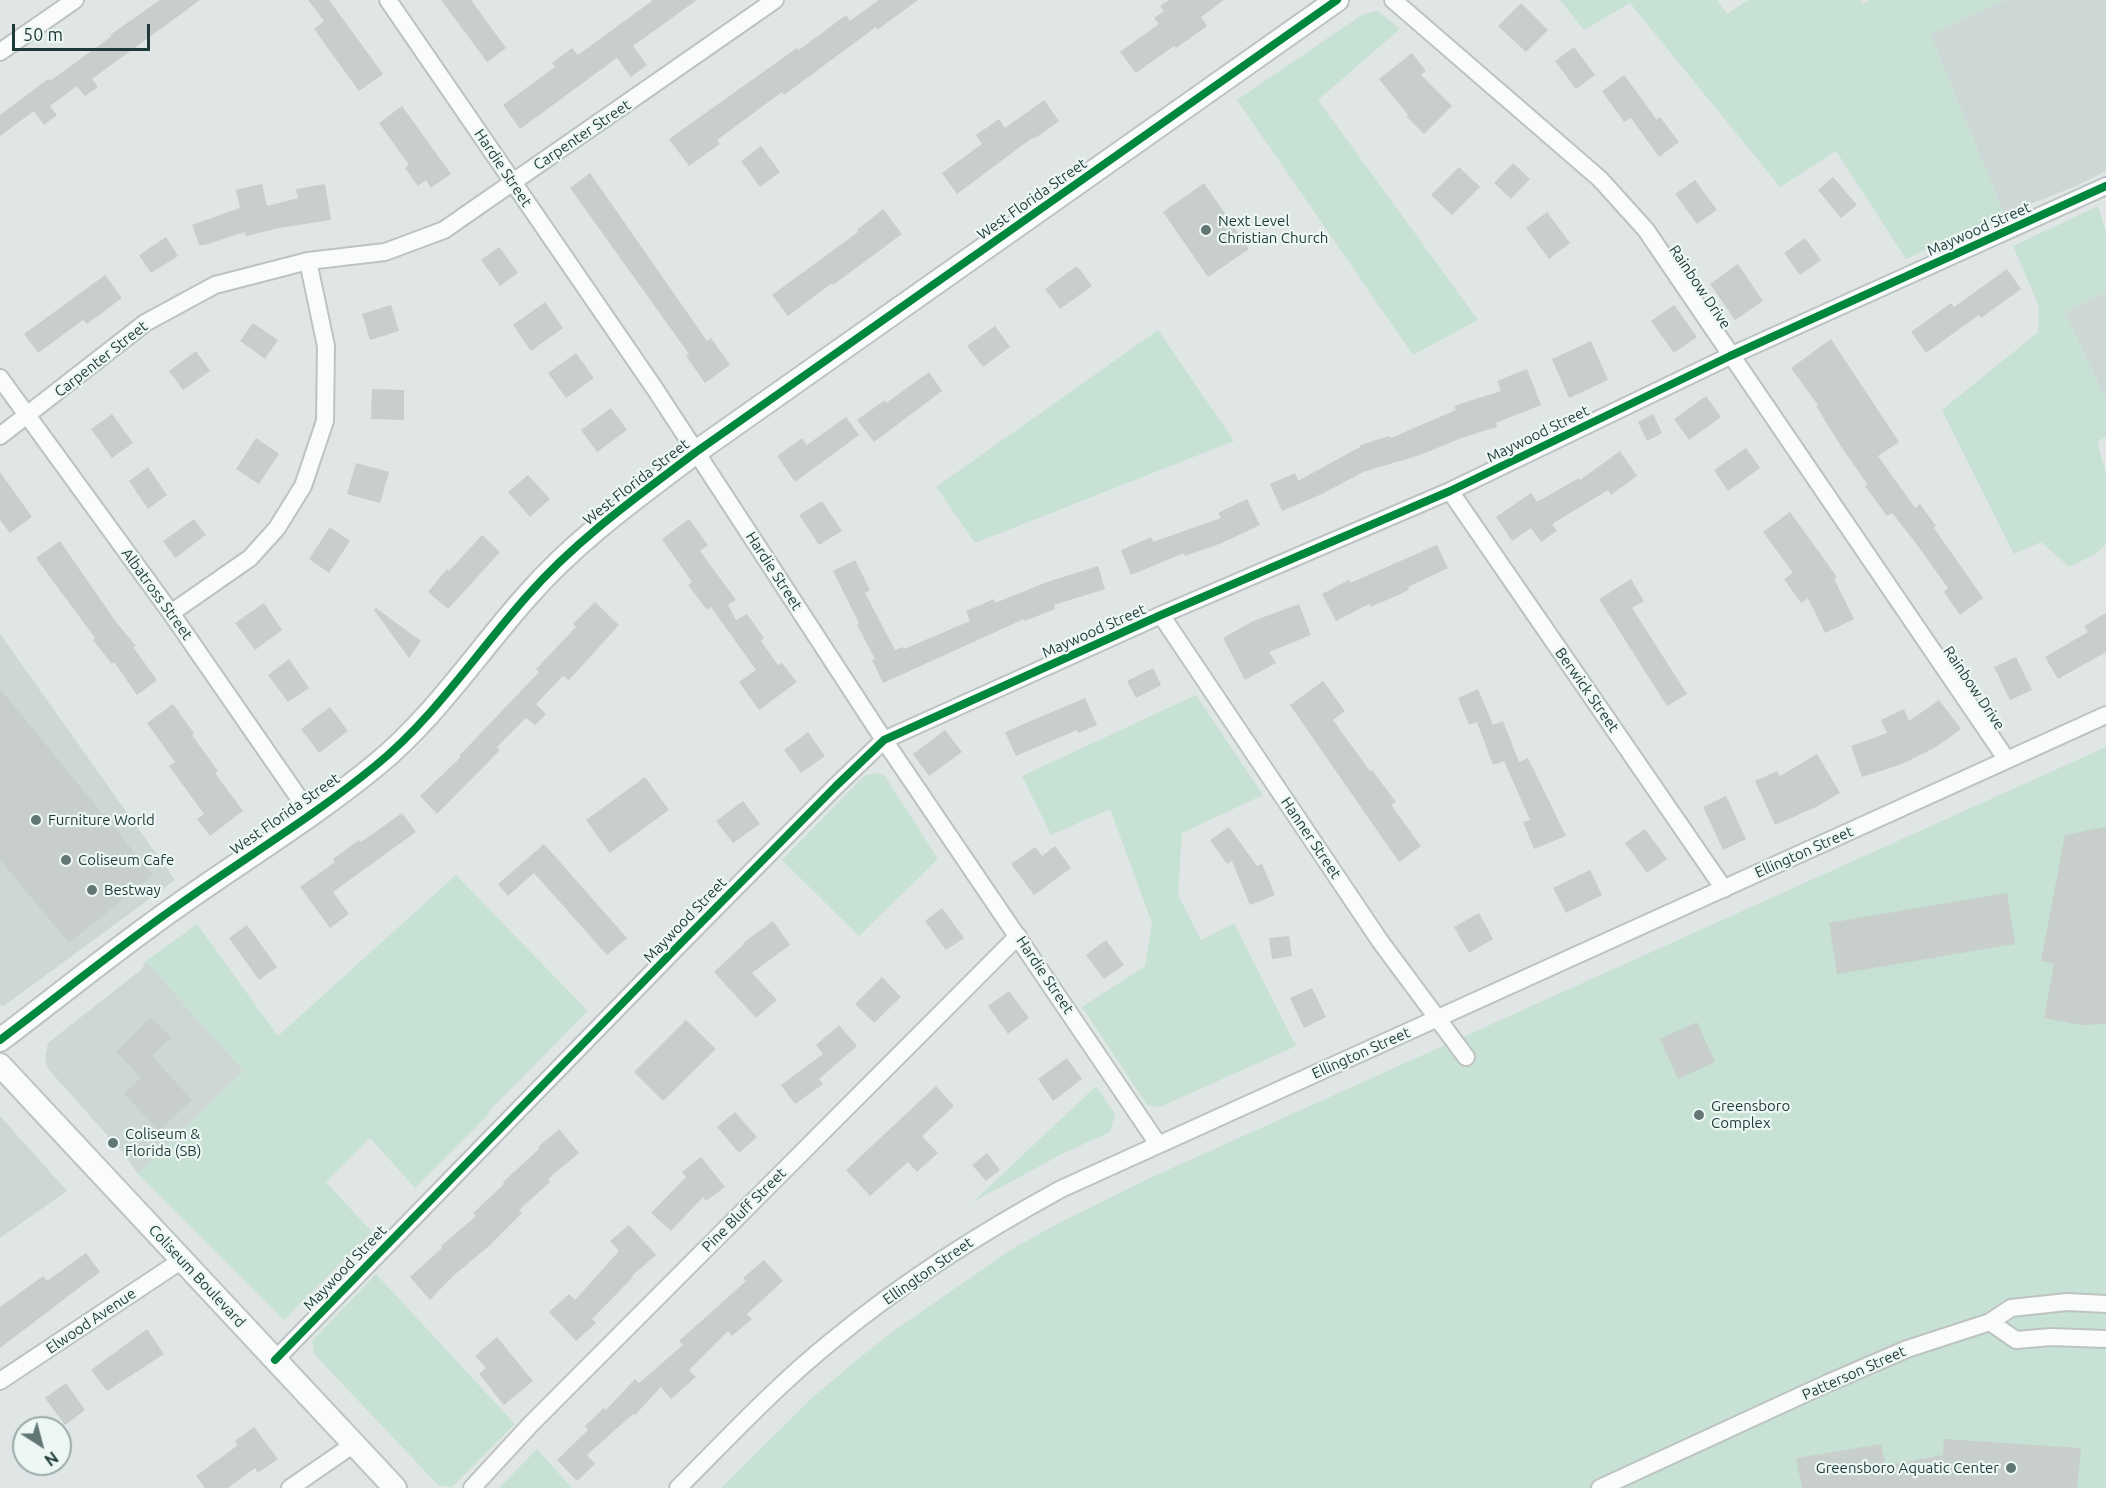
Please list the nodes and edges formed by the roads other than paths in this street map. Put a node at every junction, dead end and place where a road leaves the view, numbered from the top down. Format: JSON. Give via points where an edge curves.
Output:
{"nodes":[{"id":1,"x":75,"y":0,"type":"edge"},
{"id":2,"x":388,"y":0,"type":"edge"},
{"id":3,"x":775,"y":0,"type":"edge"},
{"id":4,"x":1337,"y":0,"type":"edge"},
{"id":5,"x":1393,"y":0,"type":"edge"},
{"id":6,"x":0,"y":52,"type":"edge"},
{"id":7,"x":513,"y":181,"type":"junction"},
{"id":8,"x":2106,"y":186,"type":"edge"},
{"id":9,"x":308,"y":261,"type":"junction"},
{"id":10,"x":1730,"y":356,"type":"junction"},
{"id":11,"x":0,"y":378,"type":"edge"},
{"id":12,"x":28,"y":415,"type":"junction"},
{"id":13,"x":0,"y":436,"type":"edge"},
{"id":14,"x":696,"y":452,"type":"junction"},
{"id":15,"x":1450,"y":491,"type":"junction"},
{"id":16,"x":171,"y":613,"type":"junction"},
{"id":17,"x":1161,"y":615,"type":"junction"},
{"id":18,"x":2106,"y":715,"type":"edge"},
{"id":19,"x":884,"y":740,"type":"junction"},
{"id":20,"x":2007,"y":760,"type":"junction"},
{"id":21,"x":309,"y":814,"type":"junction"},
{"id":22,"x":1724,"y":889,"type":"junction"},
{"id":23,"x":1018,"y":936,"type":"junction"},
{"id":24,"x":1438,"y":1018,"type":"junction"},
{"id":25,"x":0,"y":1040,"type":"edge"},
{"id":26,"x":1466,"y":1057,"type":"dead end"},
{"id":27,"x":0,"y":1065,"type":"edge"},
{"id":28,"x":1158,"y":1144,"type":"junction"},
{"id":29,"x":182,"y":1260,"type":"junction"},
{"id":30,"x":2106,"y":1304,"type":"edge"},
{"id":31,"x":1990,"y":1322,"type":"junction"},
{"id":32,"x":2106,"y":1339,"type":"edge"},
{"id":33,"x":274,"y":1360,"type":"junction"},
{"id":34,"x":0,"y":1381,"type":"edge"},
{"id":35,"x":354,"y":1444,"type":"junction"},
{"id":36,"x":290,"y":1488,"type":"edge"},
{"id":37,"x":395,"y":1488,"type":"edge"},
{"id":38,"x":472,"y":1488,"type":"edge"},
{"id":39,"x":678,"y":1488,"type":"edge"},
{"id":40,"x":1600,"y":1488,"type":"edge"}],
"edges":[{"from":1,"to":6,"type":"street"},
{"from":2,"to":7,"type":"street","name":"Hardie Street"},
{"from":3,"to":7,"type":"street","name":"Carpenter Street"},
{"from":4,"to":14,"type":"main road","name":"West Florida Street"},
{"from":5,"to":10,"type":"street","name":"Rainbow Drive","via":[[1600,179],[1646,230]]},
{"from":7,"to":9,"type":"street","name":"Carpenter Street","via":[[444,230],[385,252]]},
{"from":7,"to":14,"type":"street","name":"Hardie Street"},
{"from":8,"to":10,"type":"street","name":"Maywood Street"},
{"from":9,"to":12,"type":"street","name":"Carpenter Street","via":[[215,285],[145,323]]},
{"from":9,"to":16,"type":"street","via":[[326,346],[325,421],[303,486],[277,528],[250,558]]},
{"from":10,"to":15,"type":"street","name":"Maywood Street"},
{"from":10,"to":20,"type":"street","name":"Rainbow Drive"},
{"from":11,"to":12,"type":"street","name":"Albatross Street"},
{"from":12,"to":13,"type":"street","name":"Carpenter Street"},
{"from":12,"to":16,"type":"street","name":"Albatross Street"},
{"from":14,"to":19,"type":"street","name":"Hardie Street"},
{"from":14,"to":21,"type":"main road","name":"West Florida Street","via":[[626,504],[571,552],[529,594],[428,716],[375,766]]},
{"from":15,"to":17,"type":"street","name":"Maywood Street"},
{"from":15,"to":22,"type":"street","name":"Berwick Street"},
{"from":16,"to":21,"type":"street","name":"Albatross Street"},
{"from":17,"to":19,"type":"street","name":"Maywood Street"},
{"from":17,"to":24,"type":"street","name":"Hanner Street","via":[[1380,941]]},
{"from":18,"to":20,"type":"street","name":"Ellington Street"},
{"from":19,"to":23,"type":"street","name":"Hardie Street"},
{"from":19,"to":33,"type":"street","name":"Maywood Street"},
{"from":20,"to":22,"type":"street","name":"Ellington Street"},
{"from":21,"to":25,"type":"main road","name":"West Florida Street","via":[[178,905]]},
{"from":22,"to":24,"type":"street","name":"Ellington Street"},
{"from":23,"to":28,"type":"street","name":"Hardie Street"},
{"from":23,"to":38,"type":"street","name":"Pine Bluff Street"},
{"from":24,"to":26,"type":"street","name":"Hanner Street"},
{"from":24,"to":28,"type":"street","name":"Ellington Street"},
{"from":27,"to":29,"type":"main road","name":"Coliseum Boulevard"},
{"from":28,"to":39,"type":"street","name":"Ellington Street","via":[[1061,1189],[923,1271],[832,1341]]},
{"from":29,"to":33,"type":"main road","name":"Coliseum Boulevard"},
{"from":29,"to":34,"type":"street","name":"Elwood Avenue"},
{"from":30,"to":31,"type":"street","name":"Patterson Street","via":[[2067,1302],[2011,1308]]},
{"from":31,"to":32,"type":"street","via":[[2016,1340]]},
{"from":31,"to":40,"type":"street","name":"Patterson Street","via":[[1907,1349]]},
{"from":33,"to":35,"type":"main road","name":"Coliseum Boulevard"},
{"from":35,"to":36,"type":"street"},
{"from":35,"to":37,"type":"main road","name":"Coliseum Boulevard"}]}
